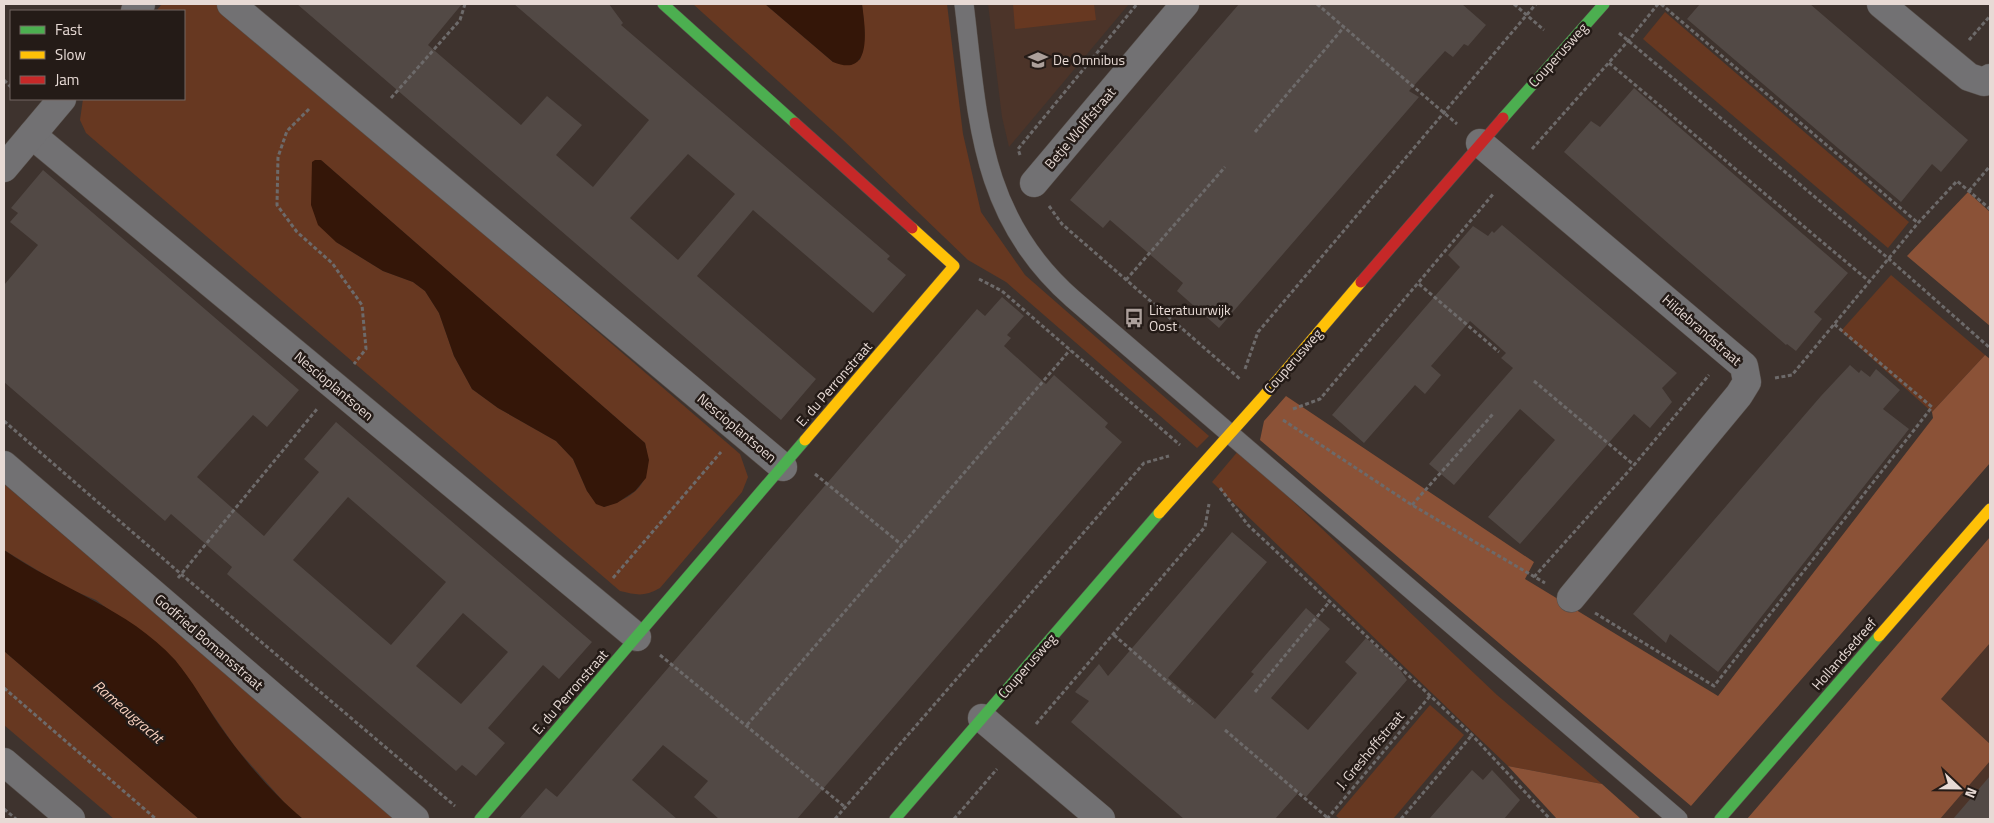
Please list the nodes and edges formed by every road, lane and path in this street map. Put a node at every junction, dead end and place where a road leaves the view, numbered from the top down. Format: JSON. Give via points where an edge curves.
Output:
{"nodes":[{"id":1,"x":232,"y":4,"type":"edge"},
{"id":2,"x":465,"y":4,"type":"edge"},
{"id":3,"x":663,"y":4,"type":"edge"},
{"id":4,"x":964,"y":4,"type":"edge"},
{"id":5,"x":1137,"y":4,"type":"edge"},
{"id":6,"x":1185,"y":4,"type":"edge"},
{"id":7,"x":1317,"y":4,"type":"edge"},
{"id":8,"x":1514,"y":4,"type":"edge"},
{"id":9,"x":1536,"y":4,"type":"edge"},
{"id":10,"x":1660,"y":4,"type":"edge"},
{"id":11,"x":1882,"y":4,"type":"edge"},
{"id":12,"x":1594,"y":7,"type":"edge"},
{"id":13,"x":1526,"y":14,"type":"junction"},
{"id":14,"x":1344,"y":27,"type":"junction"},
{"id":15,"x":1629,"y":40,"type":"junction"},
{"id":16,"x":1564,"y":48,"type":"junction"},
{"id":17,"x":1609,"y":63,"type":"junction"},
{"id":18,"x":1990,"y":78,"type":"edge"},
{"id":19,"x":331,"y":88,"type":"junction"},
{"id":20,"x":61,"y":100,"type":"edge"},
{"id":21,"x":1443,"y":112,"type":"junction"},
{"id":22,"x":370,"y":121,"type":"junction"},
{"id":23,"x":1255,"y":132,"type":"dead end"},
{"id":24,"x":32,"y":135,"type":"junction"},
{"id":25,"x":1480,"y":143,"type":"junction"},
{"id":26,"x":1990,"y":166,"type":"edge"},
{"id":27,"x":1225,"y":167,"type":"dead end"},
{"id":28,"x":4,"y":168,"type":"edge"},
{"id":29,"x":1512,"y":171,"type":"junction"},
{"id":30,"x":1034,"y":183,"type":"junction"},
{"id":31,"x":1969,"y":191,"type":"junction"},
{"id":32,"x":1990,"y":209,"type":"edge"},
{"id":33,"x":1918,"y":223,"type":"junction"},
{"id":34,"x":1889,"y":259,"type":"junction"},
{"id":35,"x":1126,"y":280,"type":"junction"},
{"id":36,"x":1870,"y":282,"type":"junction"},
{"id":37,"x":1419,"y":284,"type":"junction"},
{"id":38,"x":1834,"y":324,"type":"junction"},
{"id":39,"x":1990,"y":348,"type":"edge"},
{"id":40,"x":1070,"y":350,"type":"dead end"},
{"id":41,"x":1499,"y":352,"type":"dead end"},
{"id":42,"x":1714,"y":370,"type":"dead end"},
{"id":43,"x":1534,"y":381,"type":"dead end"},
{"id":44,"x":1747,"y":382,"type":"junction"},
{"id":45,"x":336,"y":387,"type":"junction"},
{"id":46,"x":1262,"y":398,"type":"junction"},
{"id":47,"x":1277,"y":414,"type":"junction"},
{"id":48,"x":1493,"y":414,"type":"dead end"},
{"id":49,"x":4,"y":421,"type":"edge"},
{"id":50,"x":740,"y":431,"type":"junction"},
{"id":51,"x":1230,"y":434,"type":"junction"},
{"id":52,"x":1178,"y":453,"type":"dead end"},
{"id":53,"x":787,"y":461,"type":"junction"},
{"id":54,"x":4,"y":465,"type":"edge"},
{"id":55,"x":1634,"y":465,"type":"junction"},
{"id":56,"x":1209,"y":502,"type":"dead end"},
{"id":57,"x":1412,"y":505,"type":"junction"},
{"id":58,"x":1990,"y":509,"type":"edge"},
{"id":59,"x":902,"y":545,"type":"junction"},
{"id":60,"x":181,"y":574,"type":"junction"},
{"id":61,"x":1534,"y":576,"type":"junction"},
{"id":62,"x":1571,"y":598,"type":"junction"},
{"id":63,"x":160,"y":600,"type":"junction"},
{"id":64,"x":593,"y":601,"type":"junction"},
{"id":65,"x":1330,"y":601,"type":"dead end"},
{"id":66,"x":1114,"y":635,"type":"junction"},
{"id":67,"x":637,"y":637,"type":"junction"},
{"id":68,"x":4,"y":688,"type":"edge"},
{"id":69,"x":1255,"y":692,"type":"dead end"},
{"id":70,"x":1430,"y":696,"type":"dead end"},
{"id":71,"x":1192,"y":704,"type":"dead end"},
{"id":72,"x":982,"y":718,"type":"junction"},
{"id":73,"x":747,"y":725,"type":"junction"},
{"id":74,"x":1225,"y":730,"type":"dead end"},
{"id":75,"x":1016,"y":748,"type":"junction"},
{"id":76,"x":6,"y":768,"type":"edge"},
{"id":77,"x":456,"y":806,"type":"dead end"},
{"id":78,"x":845,"y":807,"type":"junction"},
{"id":79,"x":4,"y":809,"type":"edge"},
{"id":80,"x":838,"y":815,"type":"junction"},
{"id":81,"x":16,"y":819,"type":"edge"},
{"id":82,"x":71,"y":819,"type":"edge"},
{"id":83,"x":156,"y":819,"type":"edge"},
{"id":84,"x":415,"y":819,"type":"edge"},
{"id":85,"x":480,"y":819,"type":"edge"},
{"id":86,"x":835,"y":819,"type":"edge"},
{"id":87,"x":843,"y":819,"type":"edge"},
{"id":88,"x":895,"y":819,"type":"edge"},
{"id":89,"x":954,"y":819,"type":"edge"},
{"id":90,"x":1101,"y":819,"type":"edge"},
{"id":91,"x":1328,"y":819,"type":"edge"},
{"id":92,"x":1401,"y":819,"type":"edge"},
{"id":93,"x":1550,"y":819,"type":"edge"},
{"id":94,"x":1678,"y":819,"type":"edge"},
{"id":95,"x":1720,"y":819,"type":"edge"}],
"edges":[{"from":1,"to":19,"type":"street","name":"Nescioplantsoen"},
{"from":2,"to":22,"type":"path","via":[[460,20]]},
{"from":3,"to":53,"type":"street","name":"E. du Perronstraat","via":[[954,266]]},
{"from":4,"to":51,"type":"lane","via":[[986,159],[997,193],[1022,239],[1042,268],[1067,294]]},
{"from":5,"to":30,"type":"path","via":[[1018,149]]},
{"from":6,"to":30,"type":"street","name":"Betje Wolffstraat"},
{"from":7,"to":14,"type":"path"},
{"from":8,"to":13,"type":"path"},
{"from":9,"to":13,"type":"path"},
{"from":10,"to":15,"type":"path"},
{"from":10,"to":33,"type":"path"},
{"from":11,"to":18,"type":"street","via":[[1969,77],[1984,82]]},
{"from":12,"to":15,"type":"path"},
{"from":12,"to":16,"type":"street","name":"Couperusweg"},
{"from":13,"to":16,"type":"path"},
{"from":13,"to":21,"type":"path"},
{"from":14,"to":21,"type":"path"},
{"from":14,"to":23,"type":"path"},
{"from":15,"to":17,"type":"path"},
{"from":15,"to":34,"type":"path"},
{"from":16,"to":25,"type":"street","name":"Couperusweg"},
{"from":17,"to":29,"type":"path"},
{"from":17,"to":36,"type":"path"},
{"from":19,"to":22,"type":"street","name":"Nescioplantsoen"},
{"from":19,"to":45,"type":"path","via":[[287,131],[278,157],[277,205],[297,232],[332,263],[362,304],[366,349]]},
{"from":20,"to":24,"type":"street"},
{"from":21,"to":25,"type":"path"},
{"from":21,"to":35,"type":"path","via":[[1258,332],[1241,380]]},
{"from":22,"to":50,"type":"street","name":"Nescioplantsoen"},
{"from":24,"to":28,"type":"street"},
{"from":24,"to":45,"type":"street","name":"Nescioplantsoen"},
{"from":25,"to":29,"type":"street","name":"Hildebrandstraat"},
{"from":25,"to":46,"type":"street","name":"Couperusweg"},
{"from":26,"to":31,"type":"path"},
{"from":27,"to":35,"type":"path"},
{"from":29,"to":37,"type":"path"},
{"from":29,"to":44,"type":"street","name":"Hildebrandstraat","via":[[1744,366]]},
{"from":30,"to":35,"type":"path","via":[[1062,224]]},
{"from":31,"to":32,"type":"path"},
{"from":31,"to":33,"type":"path","via":[[1957,182]]},
{"from":33,"to":34,"type":"path"},
{"from":34,"to":36,"type":"path"},
{"from":34,"to":39,"type":"path"},
{"from":36,"to":38,"type":"path"},
{"from":37,"to":41,"type":"path"},
{"from":37,"to":47,"type":"path","via":[[1320,399]]},
{"from":38,"to":44,"type":"path","via":[[1792,375]]},
{"from":38,"to":62,"type":"path","via":[[1932,407],[1714,686]]},
{"from":40,"to":59,"type":"path"},
{"from":42,"to":55,"type":"path"},
{"from":43,"to":55,"type":"path"},
{"from":44,"to":62,"type":"street","name":"Hildebrandstraat"},
{"from":45,"to":60,"type":"path"},
{"from":45,"to":64,"type":"street","name":"Nescioplantsoen"},
{"from":46,"to":47,"type":"path"},
{"from":46,"to":51,"type":"street","name":"Couperusweg"},
{"from":47,"to":57,"type":"path"},
{"from":48,"to":57,"type":"path"},
{"from":49,"to":60,"type":"path"},
{"from":50,"to":53,"type":"street","name":"Nescioplantsoen"},
{"from":50,"to":64,"type":"path"},
{"from":51,"to":72,"type":"street","name":"Couperusweg"},
{"from":51,"to":94,"type":"lane"},
{"from":52,"to":78,"type":"path","via":[[1144,463]]},
{"from":53,"to":59,"type":"path"},
{"from":53,"to":67,"type":"street","name":"E. du Perronstraat"},
{"from":54,"to":63,"type":"street","name":"Godfried Bomansstraat"},
{"from":55,"to":61,"type":"path"},
{"from":56,"to":66,"type":"path","via":[[1206,527]]},
{"from":57,"to":61,"type":"path"},
{"from":58,"to":95,"type":"street","name":"Hollandsedreef"},
{"from":59,"to":73,"type":"path"},
{"from":60,"to":63,"type":"path"},
{"from":60,"to":77,"type":"path"},
{"from":61,"to":62,"type":"path"},
{"from":63,"to":84,"type":"street","name":"Godfried Bomansstraat"},
{"from":64,"to":67,"type":"street","name":"Nescioplantsoen"},
{"from":65,"to":69,"type":"path"},
{"from":66,"to":71,"type":"path"},
{"from":66,"to":75,"type":"path"},
{"from":67,"to":73,"type":"path"},
{"from":67,"to":85,"type":"street","name":"E. du Perronstraat"},
{"from":68,"to":83,"type":"path"},
{"from":70,"to":91,"type":"path","name":"J. Greshoffstraat"},
{"from":72,"to":75,"type":"street"},
{"from":72,"to":88,"type":"street","name":"Couperusweg"},
{"from":73,"to":78,"type":"path"},
{"from":74,"to":91,"type":"path"},
{"from":75,"to":89,"type":"path"},
{"from":75,"to":90,"type":"street"},
{"from":76,"to":82,"type":"street"},
{"from":78,"to":80,"type":"path"},
{"from":79,"to":81,"type":"path"},
{"from":80,"to":86,"type":"path"},
{"from":80,"to":87,"type":"path"},
{"from":92,"to":93,"type":"path","via":[[1472,735]]}]}
